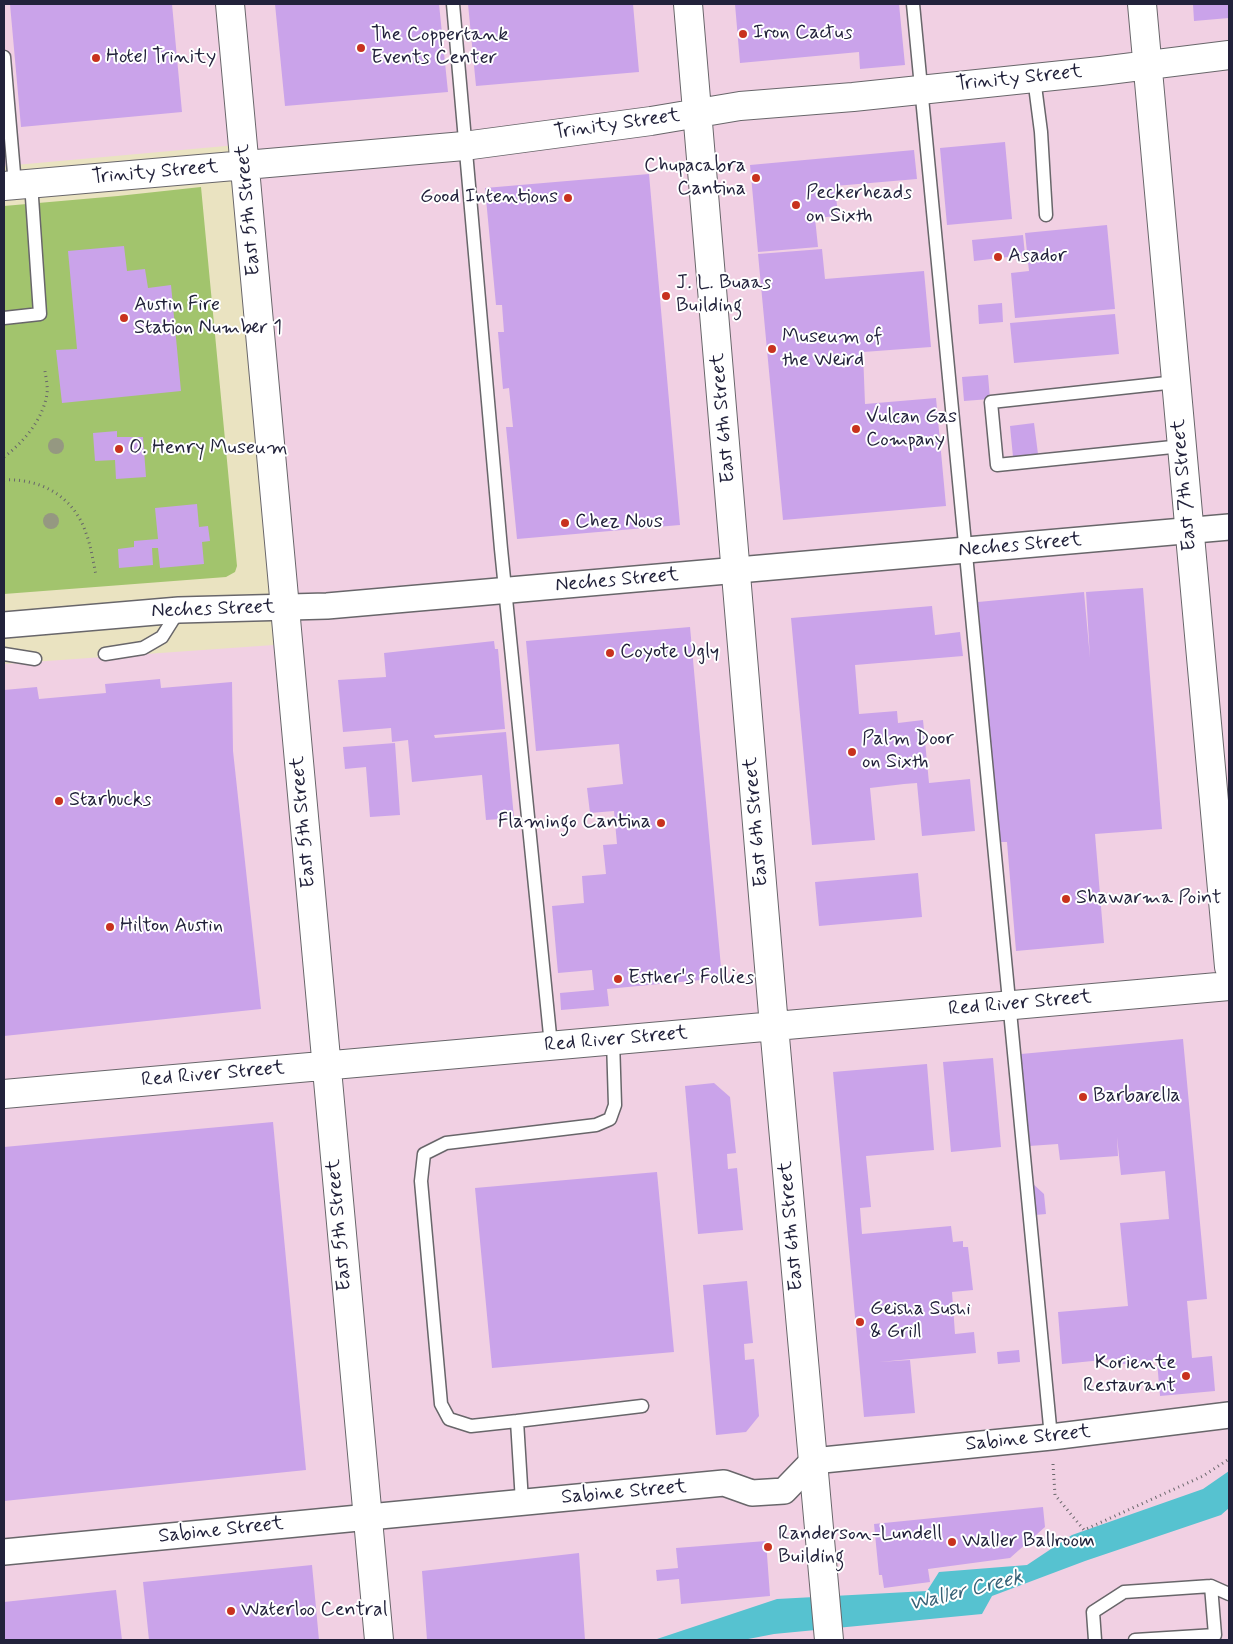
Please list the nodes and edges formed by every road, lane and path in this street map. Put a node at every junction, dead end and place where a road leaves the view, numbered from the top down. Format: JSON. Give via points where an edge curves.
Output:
{"nodes":[{"id":1,"x":230,"y":4,"type":"edge"},
{"id":2,"x":453,"y":4,"type":"edge"},
{"id":3,"x":688,"y":4,"type":"edge"},
{"id":4,"x":913,"y":4,"type":"edge"},
{"id":5,"x":1142,"y":4,"type":"edge"},
{"id":6,"x":1229,"y":55,"type":"edge"},
{"id":7,"x":4,"y":57,"type":"edge"},
{"id":8,"x":1146,"y":66,"type":"junction"},
{"id":9,"x":1034,"y":78,"type":"junction"},
{"id":10,"x":921,"y":89,"type":"junction"},
{"id":11,"x":697,"y":113,"type":"junction"},
{"id":12,"x":464,"y":146,"type":"junction"},
{"id":13,"x":245,"y":165,"type":"junction"},
{"id":14,"x":16,"y":185,"type":"edge"},
{"id":15,"x":1046,"y":215,"type":"dead end"},
{"id":16,"x":4,"y":318,"type":"edge"},
{"id":17,"x":45,"y":371,"type":"dead end"},
{"id":18,"x":1176,"y":382,"type":"junction"},
{"id":19,"x":1182,"y":446,"type":"junction"},
{"id":20,"x":4,"y":457,"type":"edge"},
{"id":21,"x":4,"y":480,"type":"edge"},
{"id":22,"x":1229,"y":528,"type":"edge"},
{"id":23,"x":1190,"y":531,"type":"junction"},
{"id":24,"x":966,"y":550,"type":"junction"},
{"id":25,"x":737,"y":570,"type":"junction"},
{"id":26,"x":96,"y":575,"type":"dead end"},
{"id":27,"x":505,"y":591,"type":"junction"},
{"id":28,"x":284,"y":608,"type":"junction"},
{"id":29,"x":179,"y":610,"type":"junction"},
{"id":30,"x":4,"y":625,"type":"edge"},
{"id":31,"x":4,"y":654,"type":"edge"},
{"id":32,"x":105,"y":654,"type":"dead end"},
{"id":33,"x":35,"y":659,"type":"dead end"},
{"id":34,"x":1229,"y":967,"type":"edge"},
{"id":35,"x":1229,"y":986,"type":"edge"},
{"id":36,"x":1009,"y":1005,"type":"junction"},
{"id":37,"x":774,"y":1026,"type":"junction"},
{"id":38,"x":614,"y":1040,"type":"junction"},
{"id":39,"x":551,"y":1046,"type":"junction"},
{"id":40,"x":326,"y":1065,"type":"junction"},
{"id":41,"x":4,"y":1094,"type":"edge"},
{"id":42,"x":642,"y":1406,"type":"dead end"},
{"id":43,"x":1228,"y":1415,"type":"edge"},
{"id":44,"x":517,"y":1421,"type":"junction"},
{"id":45,"x":1051,"y":1437,"type":"junction"},
{"id":46,"x":1229,"y":1459,"type":"edge"},
{"id":47,"x":813,"y":1461,"type":"junction"},
{"id":48,"x":1055,"y":1494,"type":"dead end"},
{"id":49,"x":522,"y":1502,"type":"junction"},
{"id":50,"x":367,"y":1517,"type":"junction"},
{"id":51,"x":4,"y":1552,"type":"edge"},
{"id":52,"x":1211,"y":1586,"type":"junction"},
{"id":53,"x":1229,"y":1594,"type":"edge"},
{"id":54,"x":1215,"y":1638,"type":"edge"},
{"id":55,"x":378,"y":1640,"type":"edge"},
{"id":56,"x":829,"y":1640,"type":"edge"},
{"id":57,"x":1094,"y":1640,"type":"edge"},
{"id":58,"x":1134,"y":1640,"type":"edge"}],
"edges":[{"from":1,"to":13,"type":"main road","name":"East 5th Street"},
{"from":2,"to":12,"type":"lane"},
{"from":3,"to":11,"type":"main road","name":"East 6th Street"},
{"from":4,"to":10,"type":"lane"},
{"from":5,"to":8,"type":"main road","name":"East 7th Street"},
{"from":6,"to":8,"type":"main road","name":"Trinity Street"},
{"from":7,"to":14,"type":"lane"},
{"from":8,"to":9,"type":"main road","name":"Trinity Street"},
{"from":8,"to":18,"type":"main road","name":"East 7th Street"},
{"from":9,"to":10,"type":"main road","name":"Trinity Street"},
{"from":9,"to":15,"type":"lane"},
{"from":10,"to":11,"type":"main road","name":"Trinity Street"},
{"from":10,"to":24,"type":"lane"},
{"from":11,"to":12,"type":"main road","name":"Trinity Street"},
{"from":11,"to":25,"type":"main road","name":"East 6th Street"},
{"from":12,"to":13,"type":"main road","name":"Trinity Street"},
{"from":12,"to":27,"type":"lane"},
{"from":13,"to":14,"type":"main road","name":"Trinity Street"},
{"from":13,"to":28,"type":"main road","name":"East 5th Street"},
{"from":14,"to":16,"type":"lane","via":[[40,314]]},
{"from":17,"to":20,"type":"path","via":[[47,393],[42,412],[33,428]]},
{"from":18,"to":19,"type":"main road","name":"East 7th Street"},
{"from":18,"to":19,"type":"lane","via":[[991,402],[997,465]]},
{"from":19,"to":23,"type":"main road","name":"East 7th Street"},
{"from":21,"to":26,"type":"path","via":[[35,482],[59,494],[75,511],[86,532]]},
{"from":22,"to":23,"type":"street","name":"Neches Street"},
{"from":23,"to":24,"type":"street","name":"Neches Street"},
{"from":23,"to":34,"type":"main road","name":"East 7th Street"},
{"from":24,"to":25,"type":"street","name":"Neches Street"},
{"from":24,"to":36,"type":"lane"},
{"from":25,"to":27,"type":"street","name":"Neches Street"},
{"from":25,"to":37,"type":"main road","name":"East 6th Street"},
{"from":27,"to":28,"type":"street","name":"Neches Street"},
{"from":27,"to":39,"type":"lane"},
{"from":28,"to":29,"type":"street","name":"Neches Street"},
{"from":28,"to":40,"type":"main road","name":"East 5th Street"},
{"from":29,"to":30,"type":"street","name":"Neches Street"},
{"from":29,"to":32,"type":"lane","via":[[162,637],[143,648]]},
{"from":31,"to":33,"type":"lane"},
{"from":35,"to":36,"type":"main road","name":"Red River Street"},
{"from":36,"to":37,"type":"main road","name":"Red River Street"},
{"from":36,"to":45,"type":"lane"},
{"from":37,"to":38,"type":"main road","name":"Red River Street"},
{"from":37,"to":47,"type":"main road","name":"East 6th Street"},
{"from":38,"to":39,"type":"main road","name":"Red River Street"},
{"from":38,"to":44,"type":"lane","via":[[615,1105],[610,1119],[596,1125],[446,1143],[424,1154],[421,1181],[440,1404],[449,1419],[470,1426]]},
{"from":39,"to":40,"type":"main road","name":"Red River Street"},
{"from":40,"to":41,"type":"main road","name":"Red River Street"},
{"from":40,"to":50,"type":"main road","name":"East 5th Street"},
{"from":42,"to":44,"type":"lane"},
{"from":43,"to":45,"type":"street","name":"Sabine Street"},
{"from":44,"to":49,"type":"lane"},
{"from":45,"to":47,"type":"street","name":"Sabine Street"},
{"from":46,"to":48,"type":"path","via":[[1203,1476],[1084,1530]]},
{"from":47,"to":49,"type":"street","name":"Sabine Street","via":[[784,1491],[752,1493],[724,1483]]},
{"from":47,"to":56,"type":"main road","name":"East 6th Street"},
{"from":49,"to":50,"type":"street","name":"Sabine Street"},
{"from":50,"to":51,"type":"street","name":"Sabine Street"},
{"from":50,"to":55,"type":"main road","name":"East 5th Street"},
{"from":52,"to":53,"type":"lane"},
{"from":52,"to":54,"type":"lane"},
{"from":52,"to":57,"type":"lane","via":[[1124,1592],[1093,1612]]},
{"from":54,"to":58,"type":"lane"}]}
